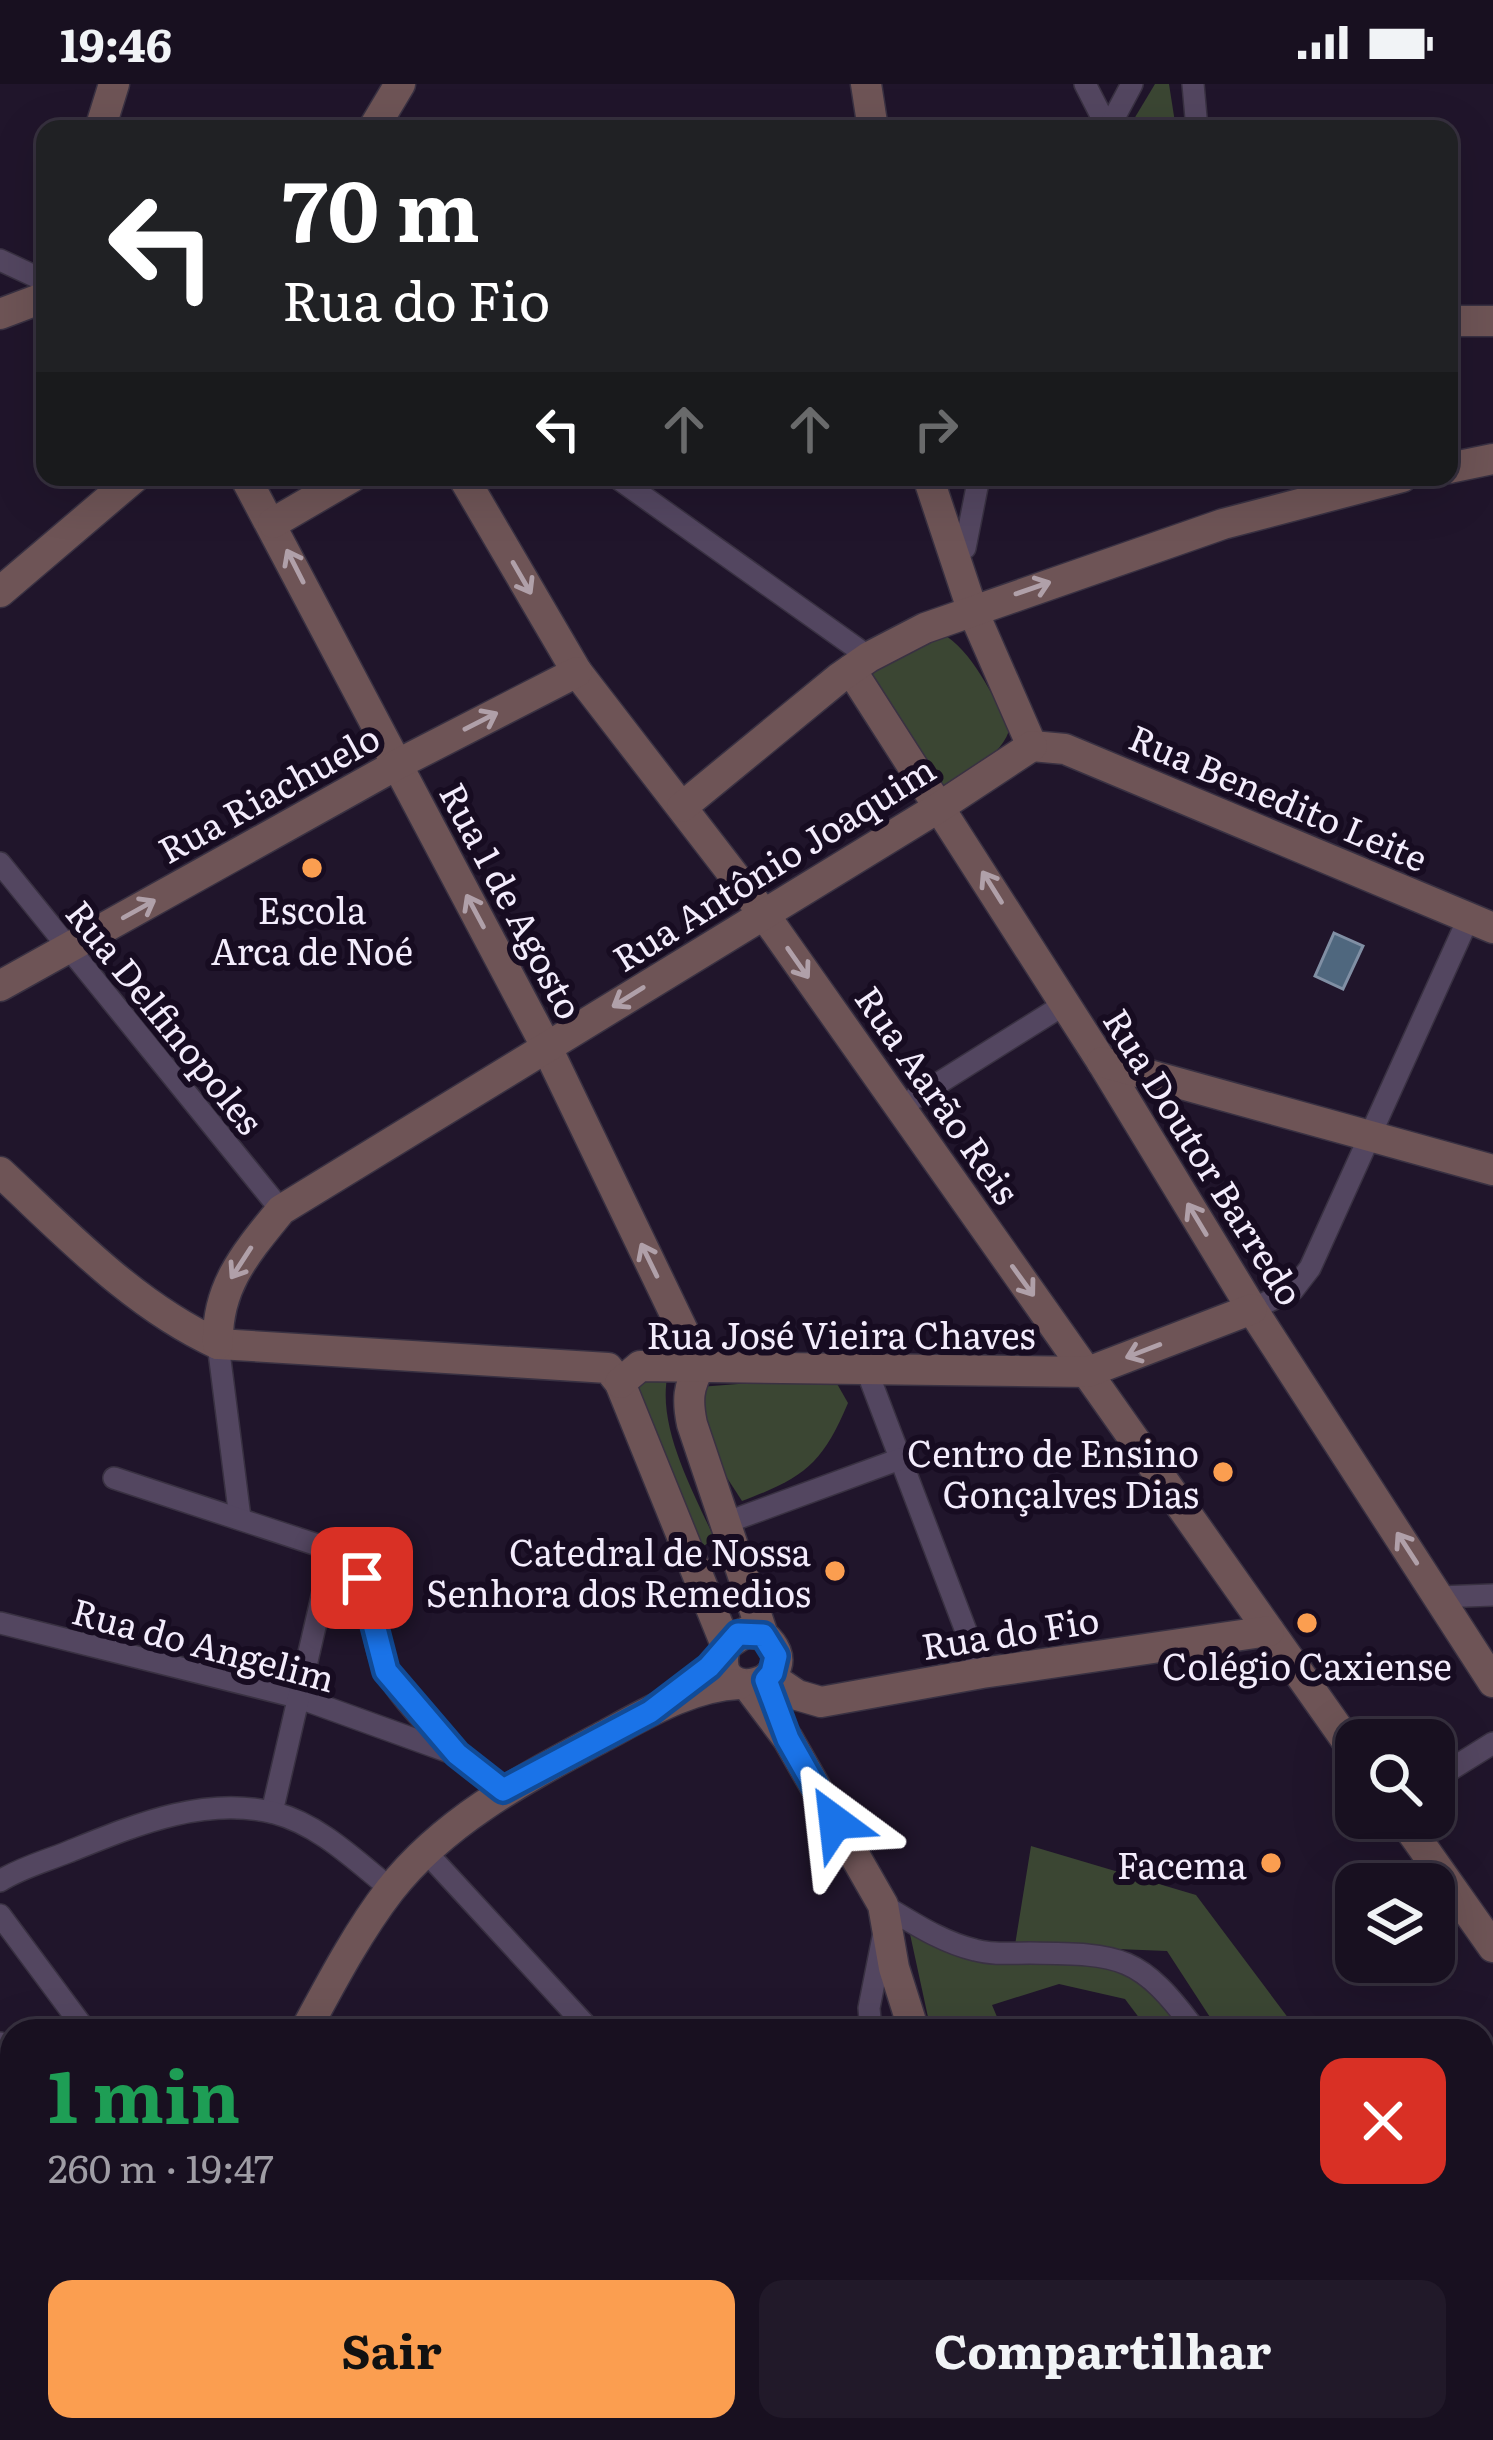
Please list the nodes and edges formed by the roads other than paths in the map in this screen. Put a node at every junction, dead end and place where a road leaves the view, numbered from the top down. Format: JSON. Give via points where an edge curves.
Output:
{"nodes":[{"id":1,"x":114,"y":84,"type":"edge"},
{"id":2,"x":400,"y":84,"type":"edge"},
{"id":3,"x":848,"y":84,"type":"edge"},
{"id":4,"x":1085,"y":84,"type":"edge"},
{"id":5,"x":1132,"y":84,"type":"edge"},
{"id":6,"x":1192,"y":84,"type":"edge"},
{"id":7,"x":863,"y":114,"type":"edge"},
{"id":8,"x":103,"y":120,"type":"edge"},
{"id":9,"x":378,"y":120,"type":"edge"},
{"id":10,"x":1103,"y":120,"type":"edge"},
{"id":11,"x":1113,"y":120,"type":"edge"},
{"id":12,"x":1196,"y":120,"type":"edge"},
{"id":13,"x":0,"y":260,"type":"edge"},
{"id":14,"x":36,"y":277,"type":"edge"},
{"id":15,"x":36,"y":300,"type":"edge"},
{"id":16,"x":0,"y":314,"type":"edge"},
{"id":17,"x":1458,"y":321,"type":"edge"},
{"id":18,"x":1493,"y":321,"type":"edge"},
{"id":19,"x":1493,"y":459,"type":"edge"},
{"id":20,"x":1458,"y":465,"type":"edge"},
{"id":21,"x":124,"y":486,"type":"edge"},
{"id":22,"x":250,"y":486,"type":"edge"},
{"id":23,"x":337,"y":486,"type":"edge"},
{"id":24,"x":468,"y":486,"type":"edge"},
{"id":25,"x":628,"y":486,"type":"edge"},
{"id":26,"x":931,"y":486,"type":"edge"},
{"id":27,"x":977,"y":486,"type":"edge"},
{"id":28,"x":1348,"y":486,"type":"edge"},
{"id":29,"x":273,"y":523,"type":"junction"},
{"id":30,"x":953,"y":555,"type":"junction"},
{"id":31,"x":0,"y":592,"type":"edge"},
{"id":32,"x":972,"y":609,"type":"junction"},
{"id":33,"x":860,"y":663,"type":"junction"},
{"id":34,"x":577,"y":672,"type":"junction"},
{"id":35,"x":1032,"y":746,"type":"junction"},
{"id":36,"x":398,"y":764,"type":"junction"},
{"id":37,"x":941,"y":806,"type":"junction"},
{"id":38,"x":682,"y":807,"type":"junction"},
{"id":39,"x":0,"y":863,"type":"edge"},
{"id":40,"x":763,"y":913,"type":"junction"},
{"id":41,"x":1481,"y":922,"type":"edge"},
{"id":42,"x":68,"y":950,"type":"junction"},
{"id":43,"x":0,"y":986,"type":"edge"},
{"id":44,"x":1065,"y":1004,"type":"junction"},
{"id":45,"x":547,"y":1048,"type":"junction"},
{"id":46,"x":1102,"y":1062,"type":"junction"},
{"id":47,"x":899,"y":1108,"type":"junction"},
{"id":48,"x":1369,"y":1138,"type":"junction"},
{"id":49,"x":1493,"y":1170,"type":"edge"},
{"id":50,"x":0,"y":1172,"type":"edge"},
{"id":51,"x":281,"y":1210,"type":"junction"},
{"id":52,"x":1252,"y":1309,"type":"junction"},
{"id":53,"x":218,"y":1344,"type":"junction"},
{"id":54,"x":700,"y":1366,"type":"junction"},
{"id":55,"x":867,"y":1371,"type":"junction"},
{"id":56,"x":1088,"y":1372,"type":"junction"},
{"id":57,"x":620,"y":1383,"type":"junction"},
{"id":58,"x":900,"y":1459,"type":"junction"},
{"id":59,"x":114,"y":1478,"type":"dead end"},
{"id":60,"x":240,"y":1518,"type":"junction"},
{"id":61,"x":725,"y":1523,"type":"junction"},
{"id":62,"x":333,"y":1549,"type":"junction"},
{"id":63,"x":1493,"y":1595,"type":"edge"},
{"id":64,"x":1439,"y":1597,"type":"junction"},
{"id":65,"x":0,"y":1623,"type":"edge"},
{"id":66,"x":1269,"y":1631,"type":"junction"},
{"id":67,"x":763,"y":1635,"type":"junction"},
{"id":68,"x":724,"y":1649,"type":"junction"},
{"id":69,"x":982,"y":1673,"type":"junction"},
{"id":70,"x":756,"y":1682,"type":"junction"},
{"id":71,"x":1493,"y":1682,"type":"edge"},
{"id":72,"x":297,"y":1697,"type":"junction"},
{"id":73,"x":650,"y":1712,"type":"junction"},
{"id":74,"x":1335,"y":1724,"type":"edge"},
{"id":75,"x":1493,"y":1743,"type":"edge"},
{"id":76,"x":457,"y":1754,"type":"junction"},
{"id":77,"x":1455,"y":1767,"type":"edge"},
{"id":78,"x":503,"y":1790,"type":"junction"},
{"id":79,"x":272,"y":1812,"type":"junction"},
{"id":80,"x":1417,"y":1839,"type":"edge"},
{"id":81,"x":426,"y":1852,"type":"junction"},
{"id":82,"x":2,"y":1876,"type":"edge"},
{"id":83,"x":391,"y":1889,"type":"junction"},
{"id":84,"x":885,"y":1912,"type":"junction"},
{"id":85,"x":0,"y":1916,"type":"edge"},
{"id":86,"x":1493,"y":1947,"type":"edge"},
{"id":87,"x":77,"y":2019,"type":"edge"},
{"id":88,"x":312,"y":2019,"type":"edge"},
{"id":89,"x":580,"y":2019,"type":"edge"},
{"id":90,"x":871,"y":2019,"type":"edge"},
{"id":91,"x":910,"y":2019,"type":"edge"},
{"id":92,"x":1187,"y":2019,"type":"edge"}],
"edges":[{"from":1,"to":8,"type":"main road"},
{"from":2,"to":9,"type":"main road"},
{"from":3,"to":7,"type":"main road"},
{"from":4,"to":10,"type":"street"},
{"from":5,"to":11,"type":"street"},
{"from":6,"to":12,"type":"street"},
{"from":13,"to":14,"type":"street"},
{"from":15,"to":16,"type":"main road"},
{"from":17,"to":18,"type":"main road"},
{"from":19,"to":20,"type":"main road"},
{"from":21,"to":31,"type":"main road"},
{"from":22,"to":29,"type":"main road","name":"Rua 1 de Agosto"},
{"from":23,"to":29,"type":"main road"},
{"from":24,"to":34,"type":"main road","name":"Rua Aarão Reis","one_way":true},
{"from":25,"to":33,"type":"street"},
{"from":26,"to":30,"type":"main road"},
{"from":27,"to":30,"type":"street","via":[[965,548]]},
{"from":32,"to":28,"type":"main road","one_way":true},
{"from":36,"to":29,"type":"main road","name":"Rua 1 de Agosto","one_way":true},
{"from":30,"to":32,"type":"main road"},
{"from":32,"to":33,"type":"main road"},
{"from":32,"to":35,"type":"main road"},
{"from":33,"to":37,"type":"main road","name":"Rua Doutor Barredo"},
{"from":33,"to":38,"type":"main road"},
{"from":36,"to":34,"type":"main road","name":"Rua Riachuelo","one_way":true},
{"from":34,"to":38,"type":"main road","name":"Rua Aarão Reis"},
{"from":35,"to":37,"type":"main road","name":"Rua Antônio Joaquim"},
{"from":35,"to":41,"type":"main road","name":"Rua Benedito Leite","via":[[1065,749]]},
{"from":42,"to":36,"type":"main road","name":"Rua Riachuelo","one_way":true},
{"from":45,"to":36,"type":"main road","name":"Rua 1 de Agosto","one_way":true},
{"from":37,"to":40,"type":"main road","name":"Rua Antônio Joaquim"},
{"from":44,"to":37,"type":"main road","name":"Rua Doutor Barredo","one_way":true},
{"from":38,"to":40,"type":"main road","name":"Rua Aarão Reis"},
{"from":39,"to":42,"type":"street","name":"Rua Delfinopoles"},
{"from":40,"to":45,"type":"main road","name":"Rua Antônio Joaquim","one_way":true},
{"from":40,"to":47,"type":"main road","name":"Rua Aarão Reis","one_way":true},
{"from":41,"to":48,"type":"street"},
{"from":42,"to":43,"type":"main road","name":"Rua Riachuelo"},
{"from":42,"to":51,"type":"street","name":"Rua Delfinopoles"},
{"from":44,"to":46,"type":"main road","name":"Rua Doutor Barredo"},
{"from":44,"to":47,"type":"street"},
{"from":45,"to":51,"type":"main road","name":"Rua Antônio Joaquim"},
{"from":54,"to":45,"type":"main road","name":"Rua 1 de Agosto","one_way":true},
{"from":46,"to":48,"type":"main road"},
{"from":52,"to":46,"type":"main road","name":"Rua Doutor Barredo","one_way":true},
{"from":47,"to":56,"type":"main road","name":"Rua Aarão Reis","one_way":true},
{"from":48,"to":49,"type":"main road"},
{"from":48,"to":52,"type":"street","via":[[1304,1280]]},
{"from":50,"to":53,"type":"main road","via":[[151,1306]]},
{"from":51,"to":53,"type":"main road","name":"Rua Antônio Joaquim","one_way":true,"via":[[223,1293]]},
{"from":52,"to":56,"type":"main road","name":"Rua José Vieira Chaves","one_way":true},
{"from":64,"to":52,"type":"main road","name":"Rua Doutor Barredo","one_way":true},
{"from":53,"to":57,"type":"main road","name":"Rua José Vieira Chaves","via":[[601,1364]]},
{"from":53,"to":60,"type":"street","name":"Rua Antônio Joaquim"},
{"from":54,"to":55,"type":"main road","name":"Rua José Vieira Chaves"},
{"from":54,"to":57,"type":"main road","name":"Rua José Vieira Chaves","via":[[640,1366]]},
{"from":54,"to":61,"type":"main road","via":[[687,1400]]},
{"from":55,"to":56,"type":"main road","name":"Rua José Vieira Chaves"},
{"from":55,"to":58,"type":"street"},
{"from":56,"to":66,"type":"main road","name":"Rua Aarão Reis"},
{"from":57,"to":68,"type":"main road"},
{"from":58,"to":61,"type":"street"},
{"from":58,"to":69,"type":"street"},
{"from":59,"to":60,"type":"street"},
{"from":60,"to":62,"type":"street"},
{"from":61,"to":67,"type":"main road"},
{"from":62,"to":72,"type":"street"},
{"from":62,"to":76,"type":"street","via":[[362,1578],[386,1671]]},
{"from":63,"to":64,"type":"street"},
{"from":64,"to":71,"type":"main road","name":"Rua Doutor Barredo"},
{"from":65,"to":72,"type":"street","name":"Rua do Angelim"},
{"from":66,"to":69,"type":"main road","name":"Rua do Fio"},
{"from":66,"to":74,"type":"main road","name":"Rua Aarão Reis"},
{"from":67,"to":68,"type":"main road","via":[[746,1631]]},
{"from":67,"to":70,"type":"main road","via":[[776,1656]]},
{"from":68,"to":70,"type":"main road","via":[[725,1671]]},
{"from":68,"to":73,"type":"main road"},
{"from":69,"to":70,"type":"main road","name":"Rua do Fio","via":[[821,1702]]},
{"from":70,"to":73,"type":"main road","via":[[717,1686]]},
{"from":70,"to":84,"type":"main road"},
{"from":72,"to":76,"type":"street","name":"Rua do Angelim"},
{"from":72,"to":79,"type":"street"},
{"from":73,"to":78,"type":"main road"},
{"from":75,"to":77,"type":"street"},
{"from":76,"to":78,"type":"street"},
{"from":78,"to":81,"type":"main road"},
{"from":79,"to":82,"type":"street","via":[[172,1814]]},
{"from":79,"to":83,"type":"street","via":[[329,1840]]},
{"from":80,"to":86,"type":"main road"},
{"from":81,"to":83,"type":"main road"},
{"from":81,"to":89,"type":"street"},
{"from":83,"to":88,"type":"main road"},
{"from":84,"to":90,"type":"street"},
{"from":84,"to":91,"type":"main road"},
{"from":84,"to":92,"type":"street","via":[[972,1950],[1125,1960]]},
{"from":85,"to":87,"type":"street"}]}
